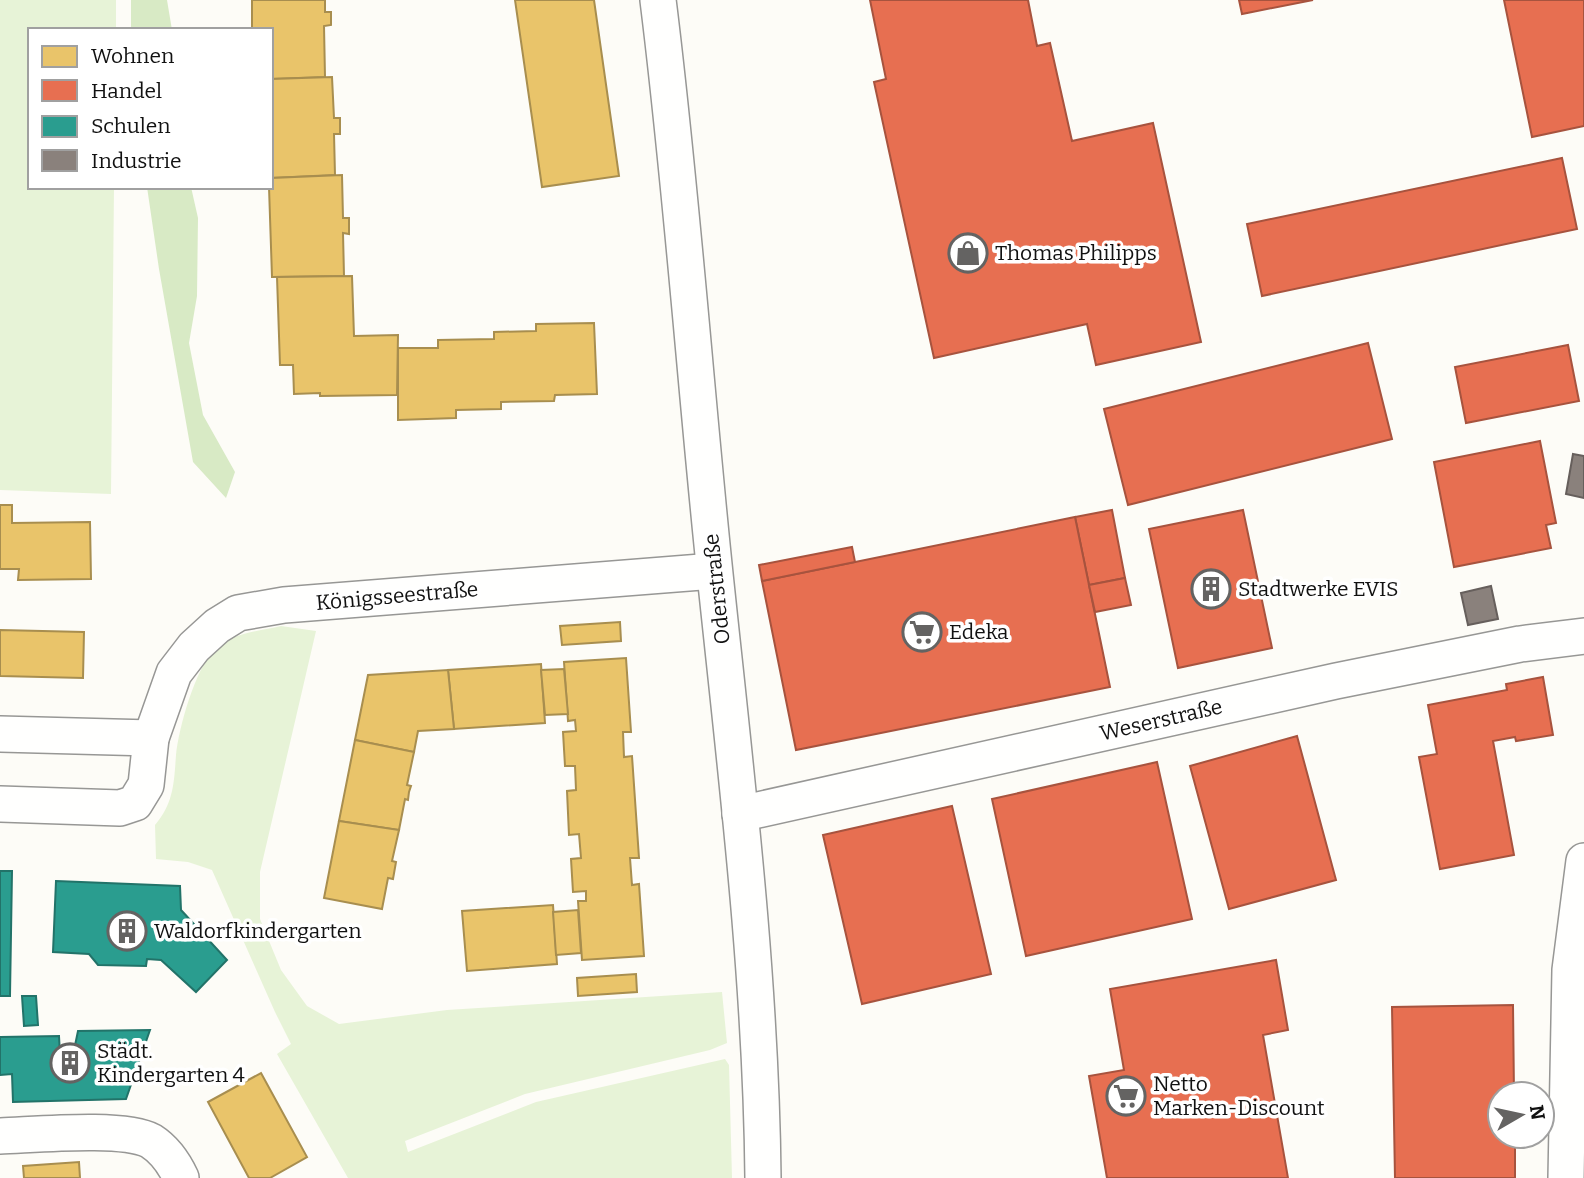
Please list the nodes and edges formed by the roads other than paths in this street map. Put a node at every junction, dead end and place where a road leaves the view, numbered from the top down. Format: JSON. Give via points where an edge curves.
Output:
{"nodes":[{"id":1,"x":658,"y":0,"type":"edge"},
{"id":2,"x":714,"y":571,"type":"junction"},
{"id":3,"x":1584,"y":636,"type":"edge"},
{"id":4,"x":0,"y":734,"type":"edge"},
{"id":5,"x":151,"y":738,"type":"junction"},
{"id":6,"x":0,"y":804,"type":"edge"},
{"id":7,"x":740,"y":814,"type":"junction"},
{"id":8,"x":1584,"y":861,"type":"edge"},
{"id":9,"x":0,"y":1136,"type":"edge"},
{"id":10,"x":181,"y":1178,"type":"edge"},
{"id":11,"x":763,"y":1178,"type":"edge"},
{"id":12,"x":1566,"y":1178,"type":"edge"}],
"edges":[{"from":1,"to":2,"type":"street","name":"Oderstraße","via":[[675,132]]},
{"from":2,"to":5,"type":"street","name":"Königsseestraße","via":[[238,613],[216,626],[174,673]]},
{"from":2,"to":7,"type":"street","name":"Oderstraße"},
{"from":3,"to":7,"type":"street","name":"Weserstraße","via":[[1520,644],[1336,681]]},
{"from":4,"to":5,"type":"street"},
{"from":5,"to":6,"type":"street","name":"Königsseestraße","via":[[146,785],[135,803],[120,808]]},
{"from":7,"to":11,"type":"street","name":"Oderstraße"},
{"from":8,"to":12,"type":"street","via":[[1570,970]]},
{"from":9,"to":10,"type":"street","via":[[123,1134],[149,1140],[165,1152]]}]}
